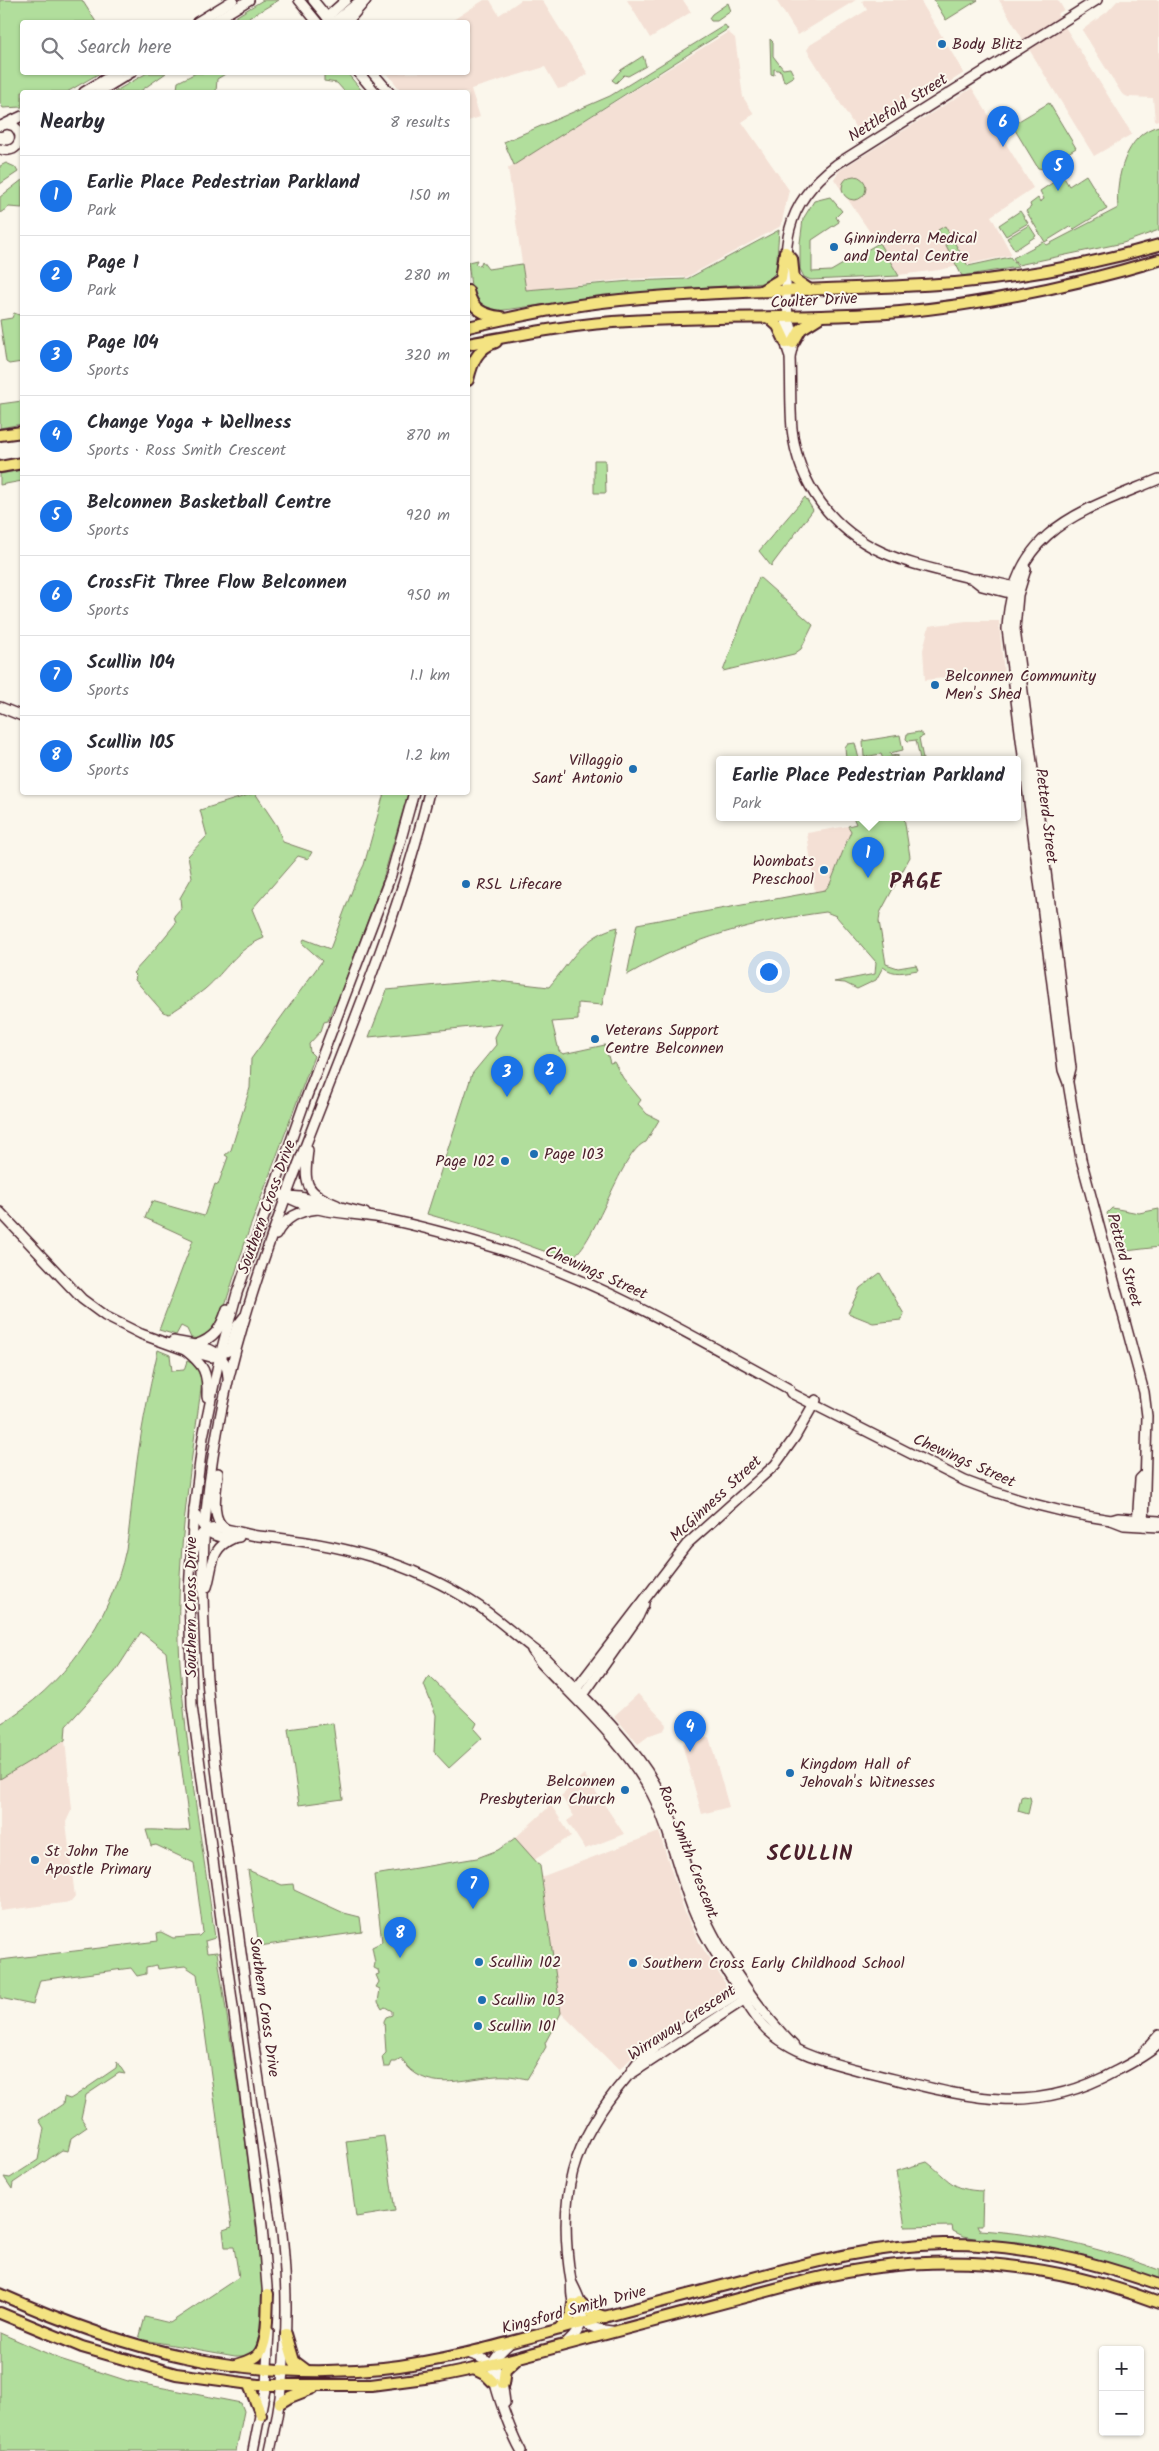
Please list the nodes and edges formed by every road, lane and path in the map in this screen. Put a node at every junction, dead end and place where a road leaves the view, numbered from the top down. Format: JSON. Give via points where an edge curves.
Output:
{"nodes":[{"id":1,"x":233,"y":0,"type":"edge"},
{"id":2,"x":249,"y":0,"type":"edge"},
{"id":3,"x":313,"y":0,"type":"edge"},
{"id":4,"x":346,"y":0,"type":"edge"},
{"id":5,"x":362,"y":0,"type":"edge"},
{"id":6,"x":366,"y":0,"type":"edge"},
{"id":7,"x":1097,"y":0,"type":"edge"},
{"id":8,"x":301,"y":3,"type":"edge"},
{"id":9,"x":200,"y":20,"type":"edge"},
{"id":10,"x":216,"y":20,"type":"edge"},
{"id":11,"x":325,"y":20,"type":"edge"},
{"id":12,"x":325,"y":20,"type":"edge"},
{"id":13,"x":327,"y":20,"type":"edge"},
{"id":14,"x":328,"y":20,"type":"edge"},
{"id":15,"x":349,"y":20,"type":"edge"},
{"id":16,"x":112,"y":75,"type":"edge"},
{"id":17,"x":127,"y":75,"type":"edge"},
{"id":18,"x":361,"y":75,"type":"edge"},
{"id":19,"x":375,"y":75,"type":"edge"},
{"id":20,"x":87,"y":90,"type":"edge"},
{"id":21,"x":102,"y":90,"type":"edge"},
{"id":22,"x":373,"y":90,"type":"edge"},
{"id":23,"x":387,"y":90,"type":"edge"},
{"id":24,"x":20,"y":117,"type":"edge"},
{"id":25,"x":1,"y":125,"type":"edge"},
{"id":26,"x":20,"y":134,"type":"edge"},
{"id":27,"x":20,"y":138,"type":"edge"},
{"id":28,"x":5,"y":150,"type":"edge"},
{"id":29,"x":0,"y":155,"type":"edge"},
{"id":30,"x":1159,"y":241,"type":"edge"},
{"id":31,"x":1159,"y":245,"type":"edge"},
{"id":32,"x":785,"y":252,"type":"junction"},
{"id":33,"x":1127,"y":254,"type":"junction"},
{"id":34,"x":1159,"y":260,"type":"edge"},
{"id":35,"x":810,"y":290,"type":"junction"},
{"id":36,"x":786,"y":291,"type":"junction"},
{"id":37,"x":758,"y":292,"type":"junction"},
{"id":38,"x":470,"y":298,"type":"edge"},
{"id":39,"x":823,"y":316,"type":"junction"},
{"id":40,"x":511,"y":317,"type":"junction"},
{"id":41,"x":769,"y":318,"type":"junction"},
{"id":42,"x":788,"y":318,"type":"junction"},
{"id":43,"x":470,"y":327,"type":"edge"},
{"id":44,"x":528,"y":333,"type":"junction"},
{"id":45,"x":789,"y":343,"type":"junction"},
{"id":46,"x":470,"y":344,"type":"edge"},
{"id":47,"x":470,"y":373,"type":"edge"},
{"id":48,"x":20,"y":432,"type":"edge"},
{"id":49,"x":0,"y":435,"type":"edge"},
{"id":50,"x":20,"y":463,"type":"edge"},
{"id":51,"x":0,"y":467,"type":"edge"},
{"id":52,"x":1159,"y":479,"type":"edge"},
{"id":53,"x":1015,"y":591,"type":"junction"},
{"id":54,"x":0,"y":707,"type":"edge"},
{"id":55,"x":20,"y":715,"type":"edge"},
{"id":56,"x":413,"y":795,"type":"edge"},
{"id":57,"x":428,"y":795,"type":"edge"},
{"id":58,"x":309,"y":1134,"type":"junction"},
{"id":59,"x":272,"y":1191,"type":"junction"},
{"id":60,"x":287,"y":1196,"type":"junction"},
{"id":61,"x":337,"y":1205,"type":"junction"},
{"id":62,"x":318,"y":1209,"type":"junction"},
{"id":63,"x":0,"y":1212,"type":"edge"},
{"id":64,"x":378,"y":1218,"type":"junction"},
{"id":65,"x":260,"y":1266,"type":"junction"},
{"id":66,"x":237,"y":1293,"type":"junction"},
{"id":67,"x":244,"y":1317,"type":"junction"},
{"id":68,"x":184,"y":1346,"type":"junction"},
{"id":69,"x":220,"y":1356,"type":"junction"},
{"id":70,"x":228,"y":1380,"type":"junction"},
{"id":71,"x":812,"y":1401,"type":"junction"},
{"id":72,"x":203,"y":1437,"type":"junction"},
{"id":73,"x":214,"y":1458,"type":"junction"},
{"id":74,"x":194,"y":1510,"type":"junction"},
{"id":75,"x":1159,"y":1521,"type":"edge"},
{"id":76,"x":1141,"y":1523,"type":"junction"},
{"id":77,"x":1159,"y":1527,"type":"edge"},
{"id":78,"x":226,"y":1529,"type":"junction"},
{"id":79,"x":206,"y":1531,"type":"junction"},
{"id":80,"x":251,"y":1536,"type":"junction"},
{"id":81,"x":234,"y":1538,"type":"junction"},
{"id":82,"x":190,"y":1561,"type":"junction"},
{"id":83,"x":204,"y":1600,"type":"junction"},
{"id":84,"x":577,"y":1696,"type":"junction"},
{"id":85,"x":746,"y":1994,"type":"junction"},
{"id":86,"x":1159,"y":2035,"type":"edge"},
{"id":87,"x":1159,"y":2044,"type":"edge"},
{"id":88,"x":1143,"y":2054,"type":"junction"},
{"id":89,"x":1159,"y":2285,"type":"edge"},
{"id":90,"x":0,"y":2294,"type":"edge"},
{"id":91,"x":268,"y":2294,"type":"junction"},
{"id":92,"x":577,"y":2303,"type":"junction"},
{"id":93,"x":1159,"y":2303,"type":"edge"},
{"id":94,"x":0,"y":2313,"type":"edge"},
{"id":95,"x":605,"y":2317,"type":"junction"},
{"id":96,"x":584,"y":2323,"type":"junction"},
{"id":97,"x":558,"y":2329,"type":"junction"},
{"id":98,"x":617,"y":2332,"type":"junction"},
{"id":99,"x":286,"y":2334,"type":"junction"},
{"id":100,"x":510,"y":2343,"type":"junction"},
{"id":101,"x":565,"y":2346,"type":"junction"},
{"id":102,"x":470,"y":2354,"type":"junction"},
{"id":103,"x":519,"y":2358,"type":"junction"},
{"id":104,"x":493,"y":2364,"type":"junction"},
{"id":105,"x":233,"y":2366,"type":"junction"},
{"id":106,"x":474,"y":2369,"type":"junction"},
{"id":107,"x":267,"y":2370,"type":"junction"},
{"id":108,"x":283,"y":2370,"type":"junction"},
{"id":109,"x":306,"y":2370,"type":"junction"},
{"id":110,"x":498,"y":2383,"type":"junction"},
{"id":111,"x":249,"y":2384,"type":"junction"},
{"id":112,"x":266,"y":2385,"type":"junction"},
{"id":113,"x":282,"y":2386,"type":"junction"},
{"id":114,"x":316,"y":2387,"type":"junction"},
{"id":115,"x":280,"y":2404,"type":"junction"},
{"id":116,"x":261,"y":2415,"type":"junction"},
{"id":117,"x":253,"y":2451,"type":"edge"},
{"id":118,"x":270,"y":2451,"type":"edge"},
{"id":119,"x":521,"y":2451,"type":"edge"}],
"edges":[{"from":1,"to":9,"type":"street"},
{"from":2,"to":10,"type":"street"},
{"from":3,"to":11,"type":"street"},
{"from":4,"to":13,"type":"street"},
{"from":5,"to":14,"type":"street"},
{"from":6,"to":15,"type":"street"},
{"from":7,"to":32,"type":"street","name":"Nettlefold Street","via":[[824,174],[806,193],[790,224]]},
{"from":8,"to":12,"type":"street"},
{"from":16,"to":20,"type":"street"},
{"from":17,"to":21,"type":"street"},
{"from":18,"to":22,"type":"street"},
{"from":19,"to":23,"type":"street"},
{"from":24,"to":25,"type":"street"},
{"from":25,"to":26,"type":"street","via":[[14,126]]},
{"from":27,"to":28,"type":"street","via":[[17,146]]},
{"from":28,"to":29,"type":"street"},
{"from":30,"to":33,"type":"main road"},
{"from":31,"to":33,"type":"main road","name":"Coulter Drive"},
{"from":32,"to":35,"type":"main road","via":[[792,259],[794,279]]},
{"from":32,"to":36,"type":"street","name":"Nettlefold Street"},
{"from":32,"to":37,"type":"main road","via":[[781,279]]},
{"from":33,"to":35,"type":"main road","name":"Coulter Drive","via":[[966,282]]},
{"from":34,"to":39,"type":"main road","name":"Coulter Drive","via":[[1081,281],[963,304],[900,312]]},
{"from":35,"to":36,"type":"main road","name":"Coulter Drive"},
{"from":36,"to":37,"type":"main road","name":"Coulter Drive"},
{"from":36,"to":42,"type":"street","name":"Nettlefold Street"},
{"from":37,"to":40,"type":"main road","name":"Coulter Drive","via":[[617,300]]},
{"from":38,"to":40,"type":"main road","via":[[472,304],[483,313]]},
{"from":39,"to":42,"type":"main road","name":"Coulter Drive"},
{"from":39,"to":45,"type":"main road","via":[[801,329]]},
{"from":40,"to":43,"type":"main road","name":"Coulter Drive"},
{"from":41,"to":42,"type":"main road","name":"Coulter Drive"},
{"from":41,"to":44,"type":"main road","name":"Coulter Drive","via":[[613,322]]},
{"from":41,"to":45,"type":"main road"},
{"from":42,"to":45,"type":"street","name":"Nettlefold Street","via":[[792,324]]},
{"from":44,"to":46,"type":"main road","name":"Coulter Drive"},
{"from":44,"to":47,"type":"main road","via":[[490,344],[474,359]]},
{"from":45,"to":53,"type":"street","via":[[795,444],[805,477],[829,514],[850,534],[884,553],[973,579],[982,586]]},
{"from":48,"to":49,"type":"main road"},
{"from":50,"to":51,"type":"main road"},
{"from":52,"to":53,"type":"street","name":"Petterd Street","via":[[1070,517],[1045,537],[1023,563]]},
{"from":53,"to":76,"type":"street","name":"Petterd Street","via":[[1008,629],[1011,664],[1063,1070],[1081,1159],[1144,1392],[1146,1480]]},
{"from":54,"to":55,"type":"street"},
{"from":56,"to":59,"type":"street","name":"Southern Cross Drive","via":[[391,875]]},
{"from":57,"to":58,"type":"street","name":"Southern Cross Drive","via":[[405,880]]},
{"from":58,"to":60,"type":"street","name":"Southern Cross Drive"},
{"from":58,"to":61,"type":"street","via":[[305,1171],[307,1184],[318,1196]]},
{"from":59,"to":60,"type":"street","name":"Chewings Street"},
{"from":59,"to":66,"type":"street","name":"Southern Cross Drive"},
{"from":60,"to":61,"type":"street","name":"Chewings Street"},
{"from":60,"to":62,"type":"street","name":"Chewings Street"},
{"from":60,"to":65,"type":"street","name":"Southern Cross Drive"},
{"from":61,"to":64,"type":"street","name":"Chewings Street"},
{"from":62,"to":64,"type":"street","name":"Chewings Street"},
{"from":62,"to":65,"type":"street","via":[[300,1211],[286,1221]]},
{"from":63,"to":68,"type":"street","via":[[82,1299],[122,1326]]},
{"from":64,"to":71,"type":"street","name":"Chewings Street","via":[[438,1231],[545,1266],[647,1312]]},
{"from":65,"to":67,"type":"street","name":"Southern Cross Drive"},
{"from":66,"to":68,"type":"street","via":[[230,1296],[216,1334]]},
{"from":66,"to":69,"type":"street","name":"Southern Cross Drive"},
{"from":67,"to":69,"type":"street","via":[[237,1326],[230,1350]]},
{"from":67,"to":70,"type":"street","name":"Southern Cross Drive"},
{"from":68,"to":69,"type":"street","via":[[212,1350]]},
{"from":68,"to":72,"type":"street","via":[[202,1364],[206,1373]]},
{"from":69,"to":70,"type":"street","via":[[228,1368]]},
{"from":69,"to":72,"type":"street","name":"Southern Cross Drive"},
{"from":70,"to":73,"type":"street","name":"Southern Cross Drive"},
{"from":71,"to":76,"type":"street","name":"Chewings Street","via":[[831,1408],[841,1417],[920,1460],[994,1493],[1118,1524]]},
{"from":71,"to":84,"type":"street","name":"McGinness Street","via":[[770,1470],[687,1544],[633,1612]]},
{"from":72,"to":74,"type":"street","name":"Southern Cross Drive"},
{"from":73,"to":78,"type":"street","via":[[218,1470],[217,1517]]},
{"from":73,"to":79,"type":"street","name":"Southern Cross Drive"},
{"from":74,"to":79,"type":"street"},
{"from":74,"to":82,"type":"street","name":"Southern Cross Drive"},
{"from":75,"to":76,"type":"street","name":"Chewings Street"},
{"from":76,"to":77,"type":"street","name":"Chewings Street"},
{"from":78,"to":79,"type":"street","name":"Ross Smith Crescent"},
{"from":78,"to":80,"type":"street","name":"Ross Smith Crescent"},
{"from":79,"to":81,"type":"street","name":"Ross Smith Crescent","via":[[214,1536]]},
{"from":79,"to":82,"type":"street","via":[[199,1537]]},
{"from":79,"to":83,"type":"street","name":"Southern Cross Drive"},
{"from":80,"to":81,"type":"street","name":"Ross Smith Crescent"},
{"from":80,"to":84,"type":"street","name":"Ross Smith Crescent","via":[[355,1550],[403,1566],[457,1592],[530,1648],[541,1663]]},
{"from":81,"to":83,"type":"street","via":[[218,1547],[214,1554]]},
{"from":82,"to":91,"type":"street","name":"Southern Cross Drive","via":[[192,1706],[262,2226]]},
{"from":83,"to":99,"type":"street","name":"Southern Cross Drive","via":[[210,1727],[284,2253]]},
{"from":84,"to":85,"type":"street","name":"Ross Smith Crescent","via":[[631,1762],[653,1796],[694,1913],[711,1947]]},
{"from":85,"to":88,"type":"street","name":"Ross Smith Crescent","via":[[794,2046],[830,2062],[964,2096],[1007,2101],[1051,2096],[1084,2086]]},
{"from":85,"to":92,"type":"street","name":"Wirraway Crescent","via":[[629,2075],[593,2122],[568,2191],[565,2240]]},
{"from":86,"to":88,"type":"street","name":"Ross Smith Crescent"},
{"from":87,"to":88,"type":"street","name":"Ross Smith Crescent"},
{"from":89,"to":95,"type":"main road","name":"Kingsford Smith Drive","via":[[1090,2262],[1054,2254],[993,2246],[934,2244],[829,2258]]},
{"from":90,"to":105,"type":"main road","name":"Kingsford Smith Drive","via":[[111,2339]]},
{"from":91,"to":105,"type":"main road","via":[[262,2348],[257,2356]]},
{"from":91,"to":107,"type":"street","name":"Southern Cross Drive"},
{"from":92,"to":95,"type":"main road"},
{"from":92,"to":96,"type":"street","name":"Wirraway Crescent"},
{"from":92,"to":97,"type":"main road","via":[[566,2324]]},
{"from":93,"to":98,"type":"main road","name":"Kingsford Smith Drive","via":[[1101,2282],[1045,2270],[991,2263],[935,2261],[831,2275]]},
{"from":94,"to":111,"type":"main road","name":"Kingsford Smith Drive","via":[[61,2340],[134,2364],[199,2378]]},
{"from":95,"to":96,"type":"main road","name":"Kingsford Smith Drive"},
{"from":96,"to":97,"type":"main road","name":"Kingsford Smith Drive"},
{"from":96,"to":98,"type":"street","via":[[591,2329]]},
{"from":96,"to":101,"type":"street"},
{"from":97,"to":100,"type":"main road","name":"Kingsford Smith Drive"},
{"from":98,"to":101,"type":"main road","name":"Kingsford Smith Drive"},
{"from":99,"to":108,"type":"street","name":"Southern Cross Drive"},
{"from":99,"to":109,"type":"main road","via":[[294,2361]]},
{"from":100,"to":102,"type":"main road","name":"Kingsford Smith Drive"},
{"from":100,"to":104,"type":"street"},
{"from":101,"to":103,"type":"main road","name":"Kingsford Smith Drive"},
{"from":102,"to":104,"type":"street","via":[[486,2358]]},
{"from":102,"to":109,"type":"main road","name":"Kingsford Smith Drive","via":[[383,2368]]},
{"from":103,"to":104,"type":"main road","name":"Kingsford Smith Drive"},
{"from":103,"to":110,"type":"main road","via":[[505,2370]]},
{"from":104,"to":106,"type":"main road","name":"Kingsford Smith Drive"},
{"from":104,"to":110,"type":"street"},
{"from":105,"to":107,"type":"main road","name":"Kingsford Smith Drive"},
{"from":106,"to":110,"type":"main road"},
{"from":106,"to":114,"type":"main road","name":"Kingsford Smith Drive","via":[[388,2383]]},
{"from":107,"to":108,"type":"main road","name":"Kingsford Smith Drive"},
{"from":107,"to":112,"type":"street","name":"Southern Cross Drive"},
{"from":108,"to":109,"type":"main road","name":"Kingsford Smith Drive"},
{"from":108,"to":113,"type":"street","name":"Southern Cross Drive"},
{"from":110,"to":119,"type":"street"},
{"from":111,"to":112,"type":"main road","name":"Kingsford Smith Drive"},
{"from":111,"to":116,"type":"main road"},
{"from":112,"to":113,"type":"main road","name":"Kingsford Smith Drive"},
{"from":112,"to":116,"type":"street","name":"Southern Cross Drive"},
{"from":113,"to":114,"type":"main road","name":"Kingsford Smith Drive"},
{"from":113,"to":115,"type":"street","name":"Southern Cross Drive"},
{"from":114,"to":115,"type":"main road","via":[[290,2396]]},
{"from":115,"to":118,"type":"street","name":"Southern Cross Drive"},
{"from":116,"to":117,"type":"street","name":"Southern Cross Drive"}]}
